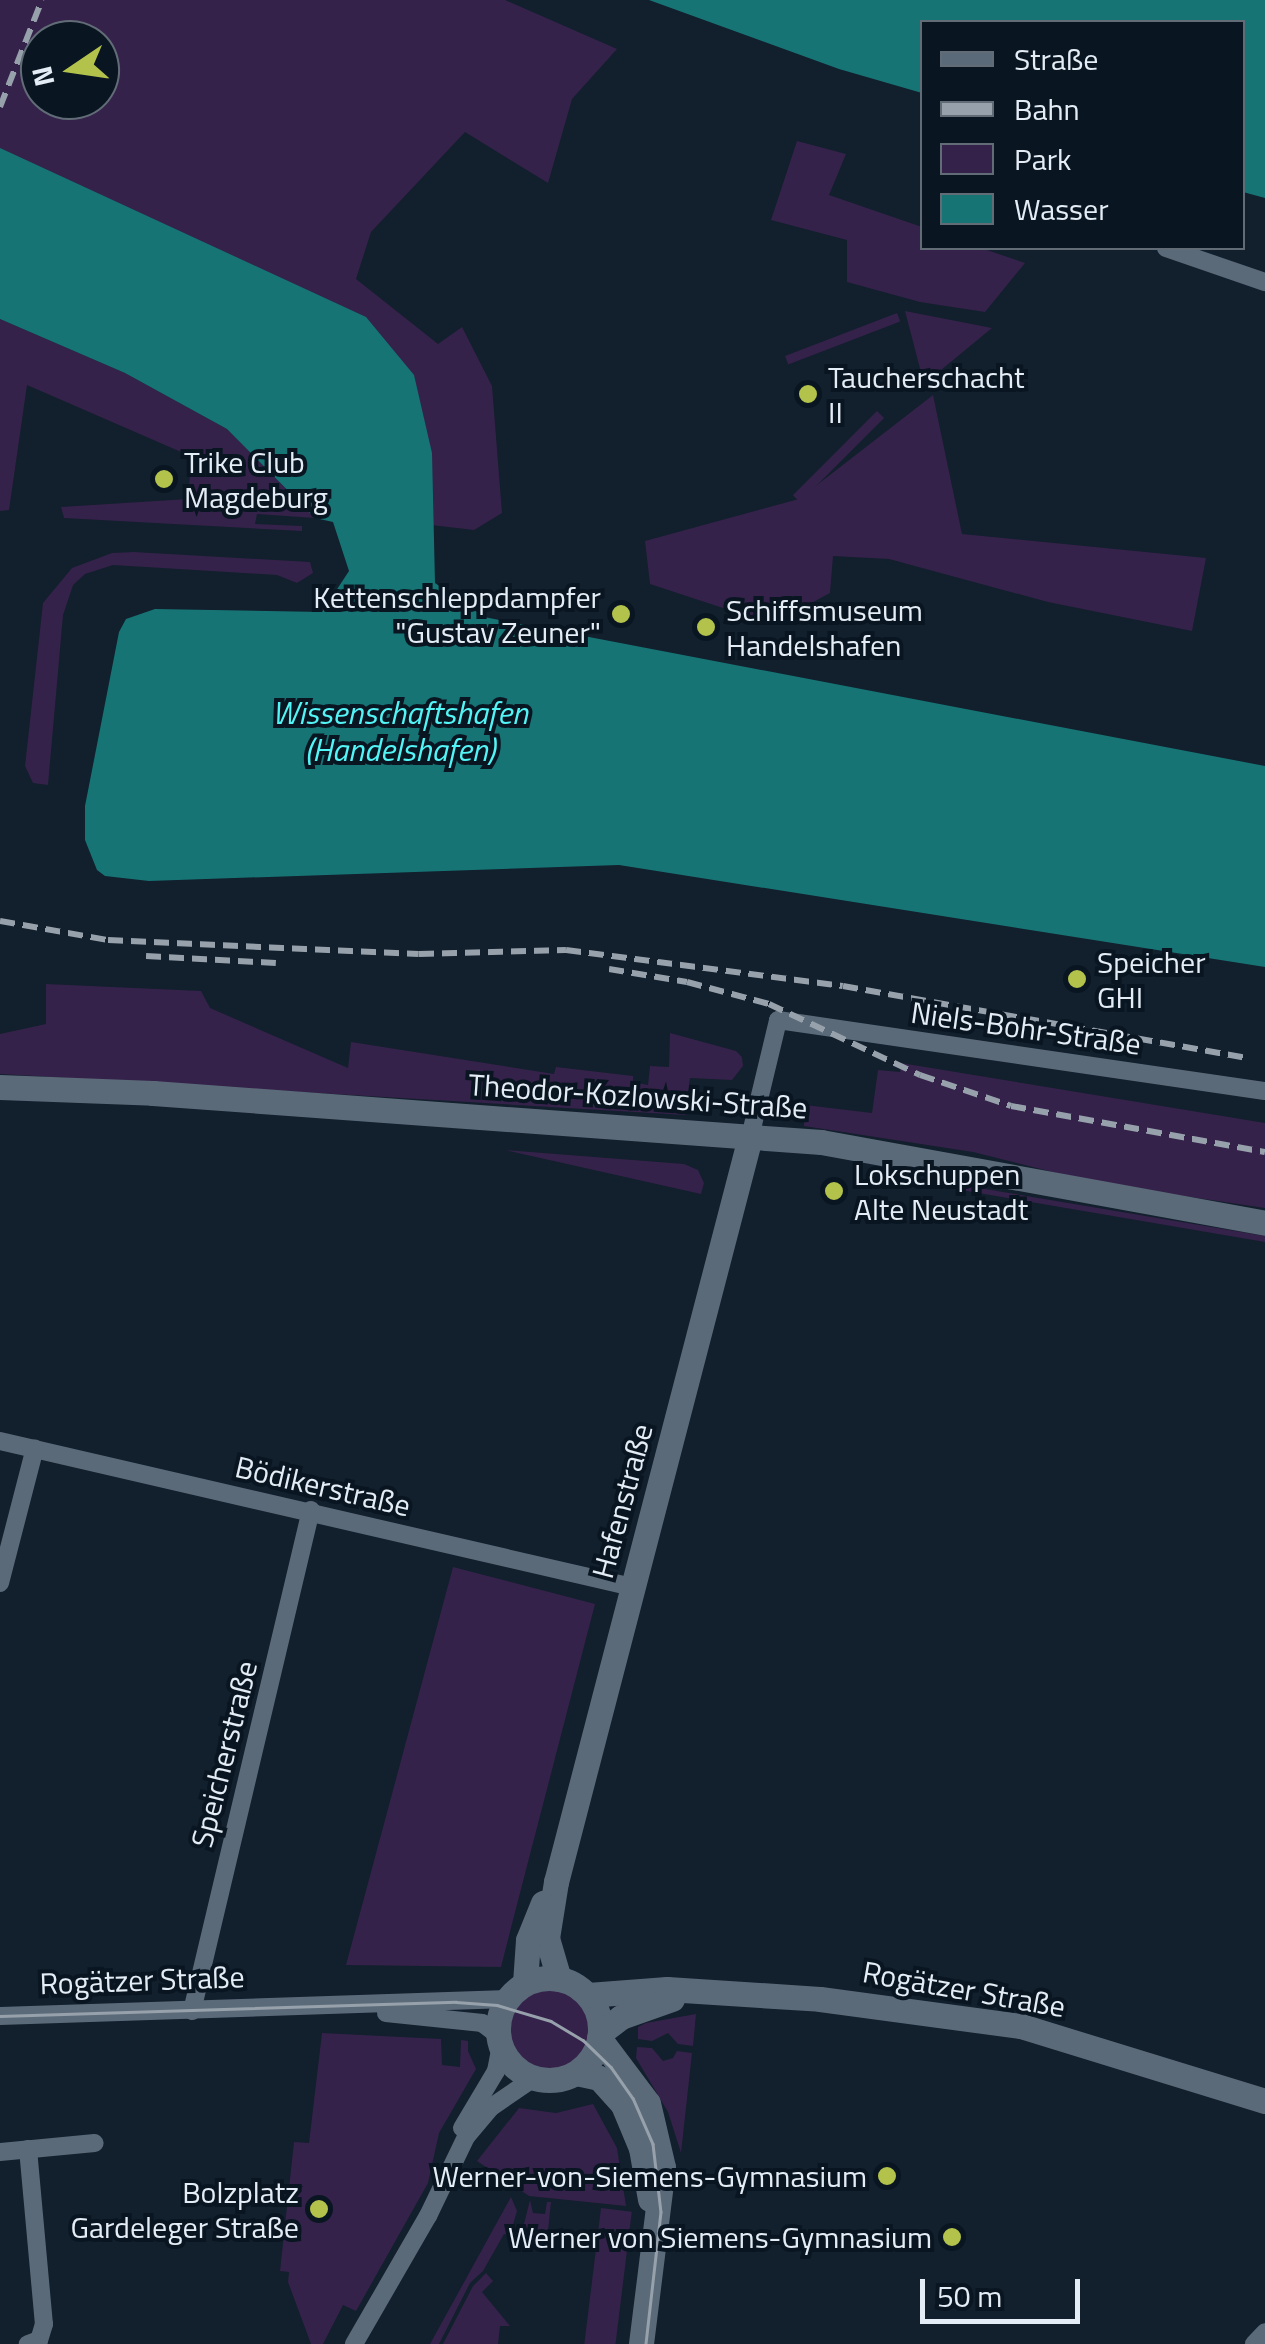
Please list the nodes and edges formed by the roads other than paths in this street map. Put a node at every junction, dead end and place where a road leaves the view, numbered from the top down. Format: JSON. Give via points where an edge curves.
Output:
{"nodes":[{"id":1,"x":1172,"y":250,"type":"edge"},
{"id":2,"x":1265,"y":282,"type":"edge"},
{"id":3,"x":0,"y":1088,"type":"edge"},
{"id":4,"x":1265,"y":1091,"type":"edge"},
{"id":5,"x":750,"y":1137,"type":"junction"},
{"id":6,"x":1265,"y":1223,"type":"edge"},
{"id":7,"x":0,"y":1441,"type":"edge"},
{"id":8,"x":34,"y":1448,"type":"junction"},
{"id":9,"x":311,"y":1510,"type":"junction"},
{"id":10,"x":0,"y":1583,"type":"edge"},
{"id":11,"x":632,"y":1587,"type":"junction"},
{"id":12,"x":556,"y":1882,"type":"junction"},
{"id":13,"x":559,"y":1978,"type":"junction"},
{"id":14,"x":517,"y":1991,"type":"junction"},
{"id":15,"x":703,"y":1992,"type":"junction"},
{"id":16,"x":588,"y":1996,"type":"junction"},
{"id":17,"x":346,"y":2007,"type":"junction"},
{"id":18,"x":192,"y":2011,"type":"junction"},
{"id":19,"x":0,"y":2016,"type":"edge"},
{"id":20,"x":600,"y":2035,"type":"junction"},
{"id":21,"x":500,"y":2040,"type":"junction"},
{"id":22,"x":576,"y":2073,"type":"junction"},
{"id":23,"x":534,"y":2078,"type":"junction"},
{"id":24,"x":1265,"y":2101,"type":"edge"},
{"id":25,"x":96,"y":2143,"type":"dead end"},
{"id":26,"x":28,"y":2149,"type":"junction"},
{"id":27,"x":0,"y":2152,"type":"edge"},
{"id":28,"x":454,"y":2158,"type":"junction"},
{"id":29,"x":653,"y":2233,"type":"junction"},
{"id":30,"x":1265,"y":2332,"type":"edge"},
{"id":31,"x":28,"y":2344,"type":"edge"},
{"id":32,"x":354,"y":2344,"type":"edge"},
{"id":33,"x":641,"y":2344,"type":"edge"},
{"id":34,"x":1254,"y":2344,"type":"edge"}],
"edges":[{"from":1,"to":2,"type":"street"},
{"from":3,"to":5,"type":"street","name":"Theodor-Kozlowski-Straße","via":[[172,1094]]},
{"from":4,"to":5,"type":"street","name":"Niels-Bohr-Straße","via":[[778,1020]]},
{"from":5,"to":6,"type":"street","name":"Theodor-Kozlowski-Straße","via":[[836,1145]]},
{"from":5,"to":11,"type":"street","name":"Hafenstraße"},
{"from":7,"to":8,"type":"street","name":"Bödikerstraße"},
{"from":8,"to":9,"type":"street","name":"Bödikerstraße"},
{"from":8,"to":10,"type":"street"},
{"from":9,"to":11,"type":"street","name":"Bödikerstraße"},
{"from":9,"to":18,"type":"street","name":"Speicherstraße"},
{"from":11,"to":12,"type":"street","name":"Hafenstraße"},
{"from":12,"to":13,"type":"street","name":"Hafenstraße","via":[[547,1938]]},
{"from":12,"to":14,"type":"street","name":"Hafenstraße","via":[[536,1914]]},
{"from":13,"to":14,"type":"street"},
{"from":13,"to":16,"type":"street"},
{"from":14,"to":17,"type":"street","name":"Rogätzer Straße"},
{"from":14,"to":21,"type":"street","via":[[500,2014]]},
{"from":15,"to":16,"type":"street","name":"Rogätzer Straße"},
{"from":15,"to":20,"type":"street","name":"Rogätzer Straße","via":[[645,2006]]},
{"from":15,"to":24,"type":"street","name":"Rogätzer Straße","via":[[820,1998],[1021,2026]]},
{"from":16,"to":20,"type":"street"},
{"from":17,"to":18,"type":"street","name":"Rogätzer Straße"},
{"from":17,"to":21,"type":"street","name":"Rogätzer Straße","via":[[482,2023]]},
{"from":18,"to":19,"type":"street","name":"Rogätzer Straße"},
{"from":20,"to":22,"type":"street","via":[[594,2055]]},
{"from":20,"to":29,"type":"street","via":[[644,2096],[658,2134],[663,2166]]},
{"from":21,"to":23,"type":"street","via":[[514,2066]]},
{"from":21,"to":28,"type":"street","via":[[496,2072],[461,2130]]},
{"from":22,"to":23,"type":"street"},
{"from":22,"to":29,"type":"street","via":[[590,2073],[612,2088],[632,2122],[646,2168]]},
{"from":23,"to":28,"type":"street","via":[[490,2108]]},
{"from":25,"to":26,"type":"street"},
{"from":26,"to":27,"type":"street"},
{"from":26,"to":31,"type":"street","via":[[44,2324],[39,2340]]},
{"from":28,"to":32,"type":"street"},
{"from":29,"to":33,"type":"street"},
{"from":30,"to":34,"type":"street"}]}
